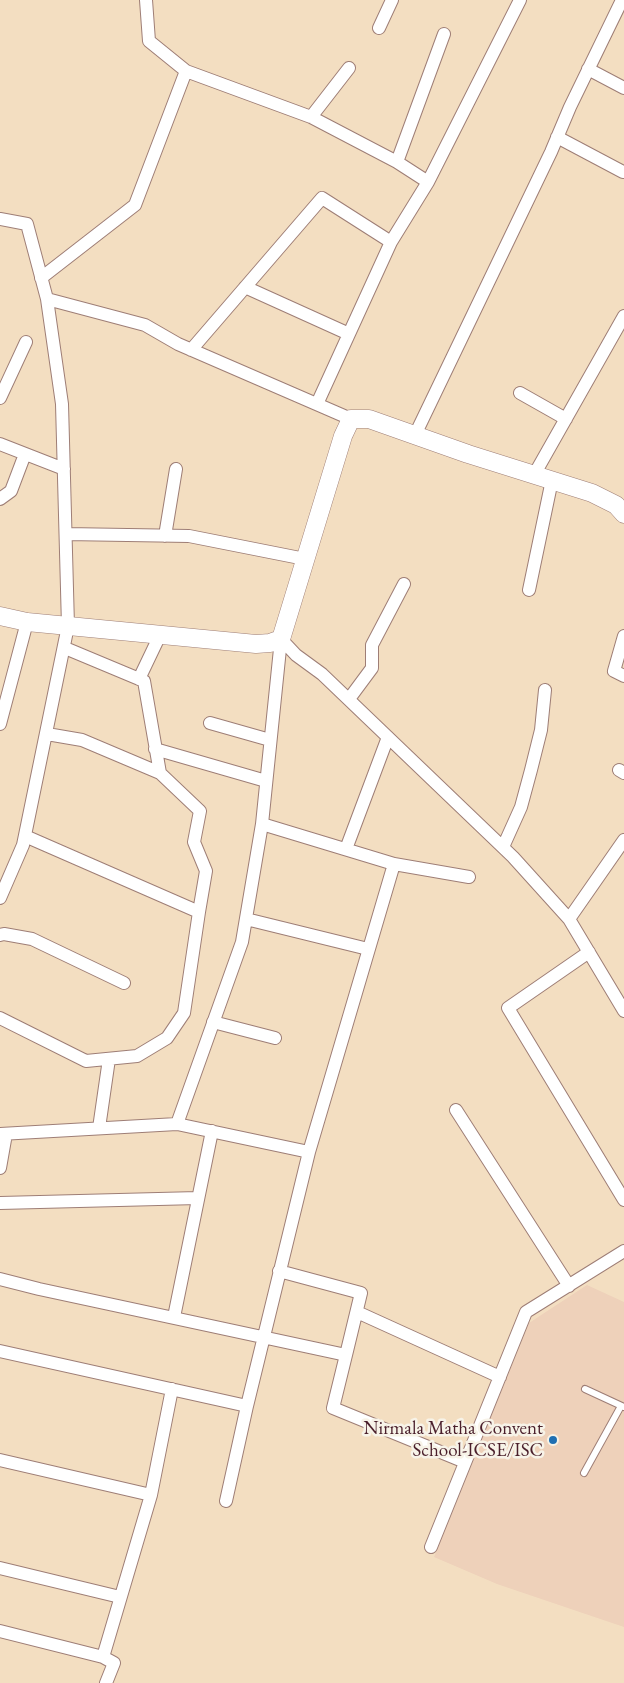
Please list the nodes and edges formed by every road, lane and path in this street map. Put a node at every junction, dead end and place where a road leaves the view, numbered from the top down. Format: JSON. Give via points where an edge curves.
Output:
{"nodes":[{"id":1,"x":146,"y":0,"type":"edge"},
{"id":2,"x":392,"y":0,"type":"edge"},
{"id":3,"x":520,"y":0,"type":"edge"},
{"id":4,"x":621,"y":5,"type":"edge"},
{"id":5,"x":380,"y":28,"type":"dead end"},
{"id":6,"x":444,"y":34,"type":"dead end"},
{"id":7,"x":349,"y":68,"type":"dead end"},
{"id":8,"x":588,"y":69,"type":"junction"},
{"id":9,"x":186,"y":71,"type":"junction"},
{"id":10,"x":624,"y":88,"type":"edge"},
{"id":11,"x":311,"y":117,"type":"junction"},
{"id":12,"x":557,"y":137,"type":"junction"},
{"id":13,"x":397,"y":162,"type":"junction"},
{"id":14,"x":623,"y":172,"type":"edge"},
{"id":15,"x":428,"y":182,"type":"junction"},
{"id":16,"x":0,"y":219,"type":"edge"},
{"id":17,"x":391,"y":242,"type":"junction"},
{"id":18,"x":41,"y":278,"type":"junction"},
{"id":19,"x":245,"y":287,"type":"junction"},
{"id":20,"x":47,"y":299,"type":"junction"},
{"id":21,"x":624,"y":316,"type":"edge"},
{"id":22,"x":349,"y":334,"type":"junction"},
{"id":23,"x":26,"y":342,"type":"dead end"},
{"id":24,"x":191,"y":350,"type":"junction"},
{"id":25,"x":520,"y":393,"type":"dead end"},
{"id":26,"x":0,"y":398,"type":"edge"},
{"id":27,"x":317,"y":404,"type":"junction"},
{"id":28,"x":351,"y":419,"type":"junction"},
{"id":29,"x":566,"y":419,"type":"junction"},
{"id":30,"x":414,"y":435,"type":"junction"},
{"id":31,"x":0,"y":444,"type":"edge"},
{"id":32,"x":25,"y":454,"type":"junction"},
{"id":33,"x":64,"y":469,"type":"junction"},
{"id":34,"x":176,"y":469,"type":"dead end"},
{"id":35,"x":534,"y":475,"type":"junction"},
{"id":36,"x":552,"y":480,"type":"junction"},
{"id":37,"x":0,"y":499,"type":"edge"},
{"id":38,"x":624,"y":514,"type":"edge"},
{"id":39,"x":66,"y":534,"type":"junction"},
{"id":40,"x":165,"y":536,"type":"junction"},
{"id":41,"x":304,"y":559,"type":"junction"},
{"id":42,"x":404,"y":584,"type":"dead end"},
{"id":43,"x":529,"y":590,"type":"dead end"},
{"id":44,"x":0,"y":616,"type":"edge"},
{"id":45,"x":27,"y":622,"type":"junction"},
{"id":46,"x":68,"y":626,"type":"junction"},
{"id":47,"x":160,"y":635,"type":"junction"},
{"id":48,"x":624,"y":636,"type":"edge"},
{"id":49,"x":281,"y":639,"type":"junction"},
{"id":50,"x":65,"y":648,"type":"junction"},
{"id":51,"x":624,"y":676,"type":"edge"},
{"id":52,"x":140,"y":679,"type":"junction"},
{"id":53,"x":545,"y":690,"type":"dead end"},
{"id":54,"x":348,"y":699,"type":"junction"},
{"id":55,"x":210,"y":723,"type":"dead end"},
{"id":56,"x":0,"y":724,"type":"edge"},
{"id":57,"x":47,"y":734,"type":"junction"},
{"id":58,"x":388,"y":737,"type":"junction"},
{"id":59,"x":270,"y":740,"type":"junction"},
{"id":60,"x":156,"y":749,"type":"junction"},
{"id":61,"x":160,"y":773,"type":"junction"},
{"id":62,"x":266,"y":781,"type":"junction"},
{"id":63,"x":262,"y":824,"type":"junction"},
{"id":64,"x":25,"y":836,"type":"junction"},
{"id":65,"x":624,"y":840,"type":"edge"},
{"id":66,"x":503,"y":847,"type":"junction"},
{"id":67,"x":346,"y":849,"type":"junction"},
{"id":68,"x":394,"y":864,"type":"junction"},
{"id":69,"x":469,"y":877,"type":"dead end"},
{"id":70,"x":1,"y":894,"type":"edge"},
{"id":71,"x":199,"y":912,"type":"junction"},
{"id":72,"x":246,"y":919,"type":"junction"},
{"id":73,"x":569,"y":919,"type":"junction"},
{"id":74,"x":0,"y":935,"type":"edge"},
{"id":75,"x":368,"y":950,"type":"junction"},
{"id":76,"x":589,"y":952,"type":"junction"},
{"id":77,"x":124,"y":983,"type":"dead end"},
{"id":78,"x":623,"y":1007,"type":"edge"},
{"id":79,"x":0,"y":1018,"type":"edge"},
{"id":80,"x":213,"y":1022,"type":"junction"},
{"id":81,"x":275,"y":1038,"type":"dead end"},
{"id":82,"x":108,"y":1059,"type":"junction"},
{"id":83,"x":456,"y":1110,"type":"dead end"},
{"id":84,"x":177,"y":1124,"type":"junction"},
{"id":85,"x":100,"y":1128,"type":"junction"},
{"id":86,"x":212,"y":1131,"type":"junction"},
{"id":87,"x":3,"y":1134,"type":"edge"},
{"id":88,"x":309,"y":1152,"type":"junction"},
{"id":89,"x":0,"y":1168,"type":"edge"},
{"id":90,"x":198,"y":1198,"type":"junction"},
{"id":91,"x":624,"y":1200,"type":"edge"},
{"id":92,"x":0,"y":1203,"type":"edge"},
{"id":93,"x":624,"y":1251,"type":"edge"},
{"id":94,"x":280,"y":1271,"type":"junction"},
{"id":95,"x":0,"y":1279,"type":"edge"},
{"id":96,"x":568,"y":1286,"type":"junction"},
{"id":97,"x":357,"y":1312,"type":"junction"},
{"id":98,"x":174,"y":1317,"type":"junction"},
{"id":99,"x":264,"y":1336,"type":"junction"},
{"id":100,"x":0,"y":1351,"type":"edge"},
{"id":101,"x":346,"y":1355,"type":"junction"},
{"id":102,"x":500,"y":1377,"type":"junction"},
{"id":103,"x":172,"y":1389,"type":"junction"},
{"id":104,"x":585,"y":1389,"type":"dead end"},
{"id":105,"x":247,"y":1406,"type":"junction"},
{"id":106,"x":623,"y":1406,"type":"edge"},
{"id":107,"x":0,"y":1460,"type":"edge"},
{"id":108,"x":465,"y":1462,"type":"junction"},
{"id":109,"x":584,"y":1473,"type":"dead end"},
{"id":110,"x":151,"y":1495,"type":"junction"},
{"id":111,"x":226,"y":1501,"type":"dead end"},
{"id":112,"x":430,"y":1547,"type":"dead end"},
{"id":113,"x":0,"y":1568,"type":"edge"},
{"id":114,"x":120,"y":1597,"type":"junction"},
{"id":115,"x":0,"y":1631,"type":"edge"},
{"id":116,"x":103,"y":1658,"type":"junction"},
{"id":117,"x":106,"y":1683,"type":"edge"}],
"edges":[{"from":1,"to":9,"type":"street","via":[[150,41]]},
{"from":2,"to":5,"type":"street"},
{"from":3,"to":15,"type":"street"},
{"from":4,"to":8,"type":"street"},
{"from":6,"to":13,"type":"street"},
{"from":7,"to":11,"type":"street"},
{"from":8,"to":10,"type":"street"},
{"from":8,"to":12,"type":"street"},
{"from":9,"to":11,"type":"street"},
{"from":9,"to":18,"type":"street","via":[[134,205]]},
{"from":11,"to":13,"type":"street"},
{"from":12,"to":14,"type":"street"},
{"from":12,"to":30,"type":"street"},
{"from":13,"to":15,"type":"street"},
{"from":15,"to":17,"type":"street"},
{"from":16,"to":18,"type":"street","via":[[27,224]]},
{"from":17,"to":19,"type":"street","via":[[322,198]]},
{"from":17,"to":22,"type":"street"},
{"from":18,"to":20,"type":"street"},
{"from":19,"to":22,"type":"street"},
{"from":19,"to":24,"type":"street"},
{"from":20,"to":24,"type":"street","via":[[145,325]]},
{"from":20,"to":33,"type":"street","via":[[62,404]]},
{"from":21,"to":29,"type":"street"},
{"from":22,"to":27,"type":"street"},
{"from":23,"to":26,"type":"street"},
{"from":24,"to":27,"type":"street"},
{"from":25,"to":29,"type":"street"},
{"from":27,"to":28,"type":"street"},
{"from":28,"to":30,"type":"street","via":[[369,419]]},
{"from":28,"to":41,"type":"street"},
{"from":29,"to":35,"type":"street"},
{"from":30,"to":35,"type":"street"},
{"from":31,"to":32,"type":"street"},
{"from":32,"to":33,"type":"street"},
{"from":32,"to":37,"type":"street","via":[[11,491]]},
{"from":33,"to":39,"type":"street"},
{"from":34,"to":40,"type":"street"},
{"from":35,"to":36,"type":"street"},
{"from":36,"to":38,"type":"street","via":[[592,493],[616,505]]},
{"from":36,"to":43,"type":"street"},
{"from":39,"to":40,"type":"street"},
{"from":39,"to":46,"type":"street"},
{"from":40,"to":41,"type":"street","via":[[189,536]]},
{"from":41,"to":49,"type":"street"},
{"from":42,"to":54,"type":"street","via":[[372,645],[372,668]]},
{"from":44,"to":45,"type":"street"},
{"from":45,"to":46,"type":"street"},
{"from":45,"to":56,"type":"street"},
{"from":46,"to":47,"type":"street"},
{"from":46,"to":50,"type":"street"},
{"from":47,"to":49,"type":"street","via":[[256,644]]},
{"from":47,"to":52,"type":"street"},
{"from":48,"to":51,"type":"street","via":[[614,671]]},
{"from":49,"to":54,"type":"street"},
{"from":49,"to":59,"type":"street"},
{"from":50,"to":52,"type":"street"},
{"from":50,"to":57,"type":"street"},
{"from":52,"to":60,"type":"street","via":[[144,681]]},
{"from":53,"to":66,"type":"street","via":[[541,730],[531,770],[521,806]]},
{"from":54,"to":58,"type":"street"},
{"from":55,"to":59,"type":"street"},
{"from":57,"to":61,"type":"street","via":[[82,740]]},
{"from":57,"to":64,"type":"street"},
{"from":58,"to":66,"type":"street"},
{"from":58,"to":67,"type":"street"},
{"from":59,"to":62,"type":"street"},
{"from":60,"to":61,"type":"street"},
{"from":60,"to":62,"type":"street"},
{"from":61,"to":71,"type":"street","via":[[200,811],[194,842],[206,871]]},
{"from":62,"to":63,"type":"street"},
{"from":63,"to":67,"type":"street"},
{"from":63,"to":72,"type":"street"},
{"from":64,"to":70,"type":"street"},
{"from":64,"to":71,"type":"street"},
{"from":65,"to":73,"type":"street"},
{"from":66,"to":73,"type":"street"},
{"from":67,"to":68,"type":"street"},
{"from":68,"to":69,"type":"street"},
{"from":68,"to":75,"type":"street"},
{"from":71,"to":82,"type":"street","via":[[184,1012],[167,1038],[137,1056]]},
{"from":72,"to":75,"type":"street"},
{"from":72,"to":80,"type":"street","via":[[242,942]]},
{"from":73,"to":76,"type":"street"},
{"from":74,"to":77,"type":"street","via":[[32,939]]},
{"from":75,"to":88,"type":"street"},
{"from":76,"to":78,"type":"street"},
{"from":76,"to":91,"type":"street","via":[[508,1008]]},
{"from":79,"to":82,"type":"street","via":[[86,1061]]},
{"from":80,"to":81,"type":"street"},
{"from":80,"to":84,"type":"street"},
{"from":82,"to":85,"type":"street"},
{"from":83,"to":96,"type":"street"},
{"from":84,"to":85,"type":"street"},
{"from":84,"to":86,"type":"street"},
{"from":85,"to":87,"type":"street"},
{"from":86,"to":88,"type":"street"},
{"from":86,"to":90,"type":"street"},
{"from":87,"to":89,"type":"street"},
{"from":88,"to":94,"type":"street"},
{"from":90,"to":92,"type":"street"},
{"from":90,"to":98,"type":"street"},
{"from":93,"to":96,"type":"street"},
{"from":94,"to":97,"type":"street","via":[[361,1293]]},
{"from":94,"to":99,"type":"street"},
{"from":95,"to":98,"type":"street"},
{"from":96,"to":102,"type":"street","via":[[526,1312]]},
{"from":97,"to":101,"type":"street"},
{"from":97,"to":102,"type":"street"},
{"from":98,"to":99,"type":"street"},
{"from":99,"to":101,"type":"street"},
{"from":99,"to":105,"type":"street"},
{"from":100,"to":103,"type":"street"},
{"from":101,"to":108,"type":"street","via":[[333,1408]]},
{"from":102,"to":108,"type":"street"},
{"from":103,"to":105,"type":"street"},
{"from":103,"to":110,"type":"street"},
{"from":104,"to":106,"type":"lane"},
{"from":105,"to":111,"type":"street"},
{"from":106,"to":109,"type":"lane"},
{"from":107,"to":110,"type":"street"},
{"from":108,"to":112,"type":"street"},
{"from":110,"to":114,"type":"street"},
{"from":113,"to":114,"type":"street"},
{"from":114,"to":116,"type":"street"},
{"from":115,"to":116,"type":"street"},
{"from":116,"to":117,"type":"street","via":[[114,1663]]}]}
